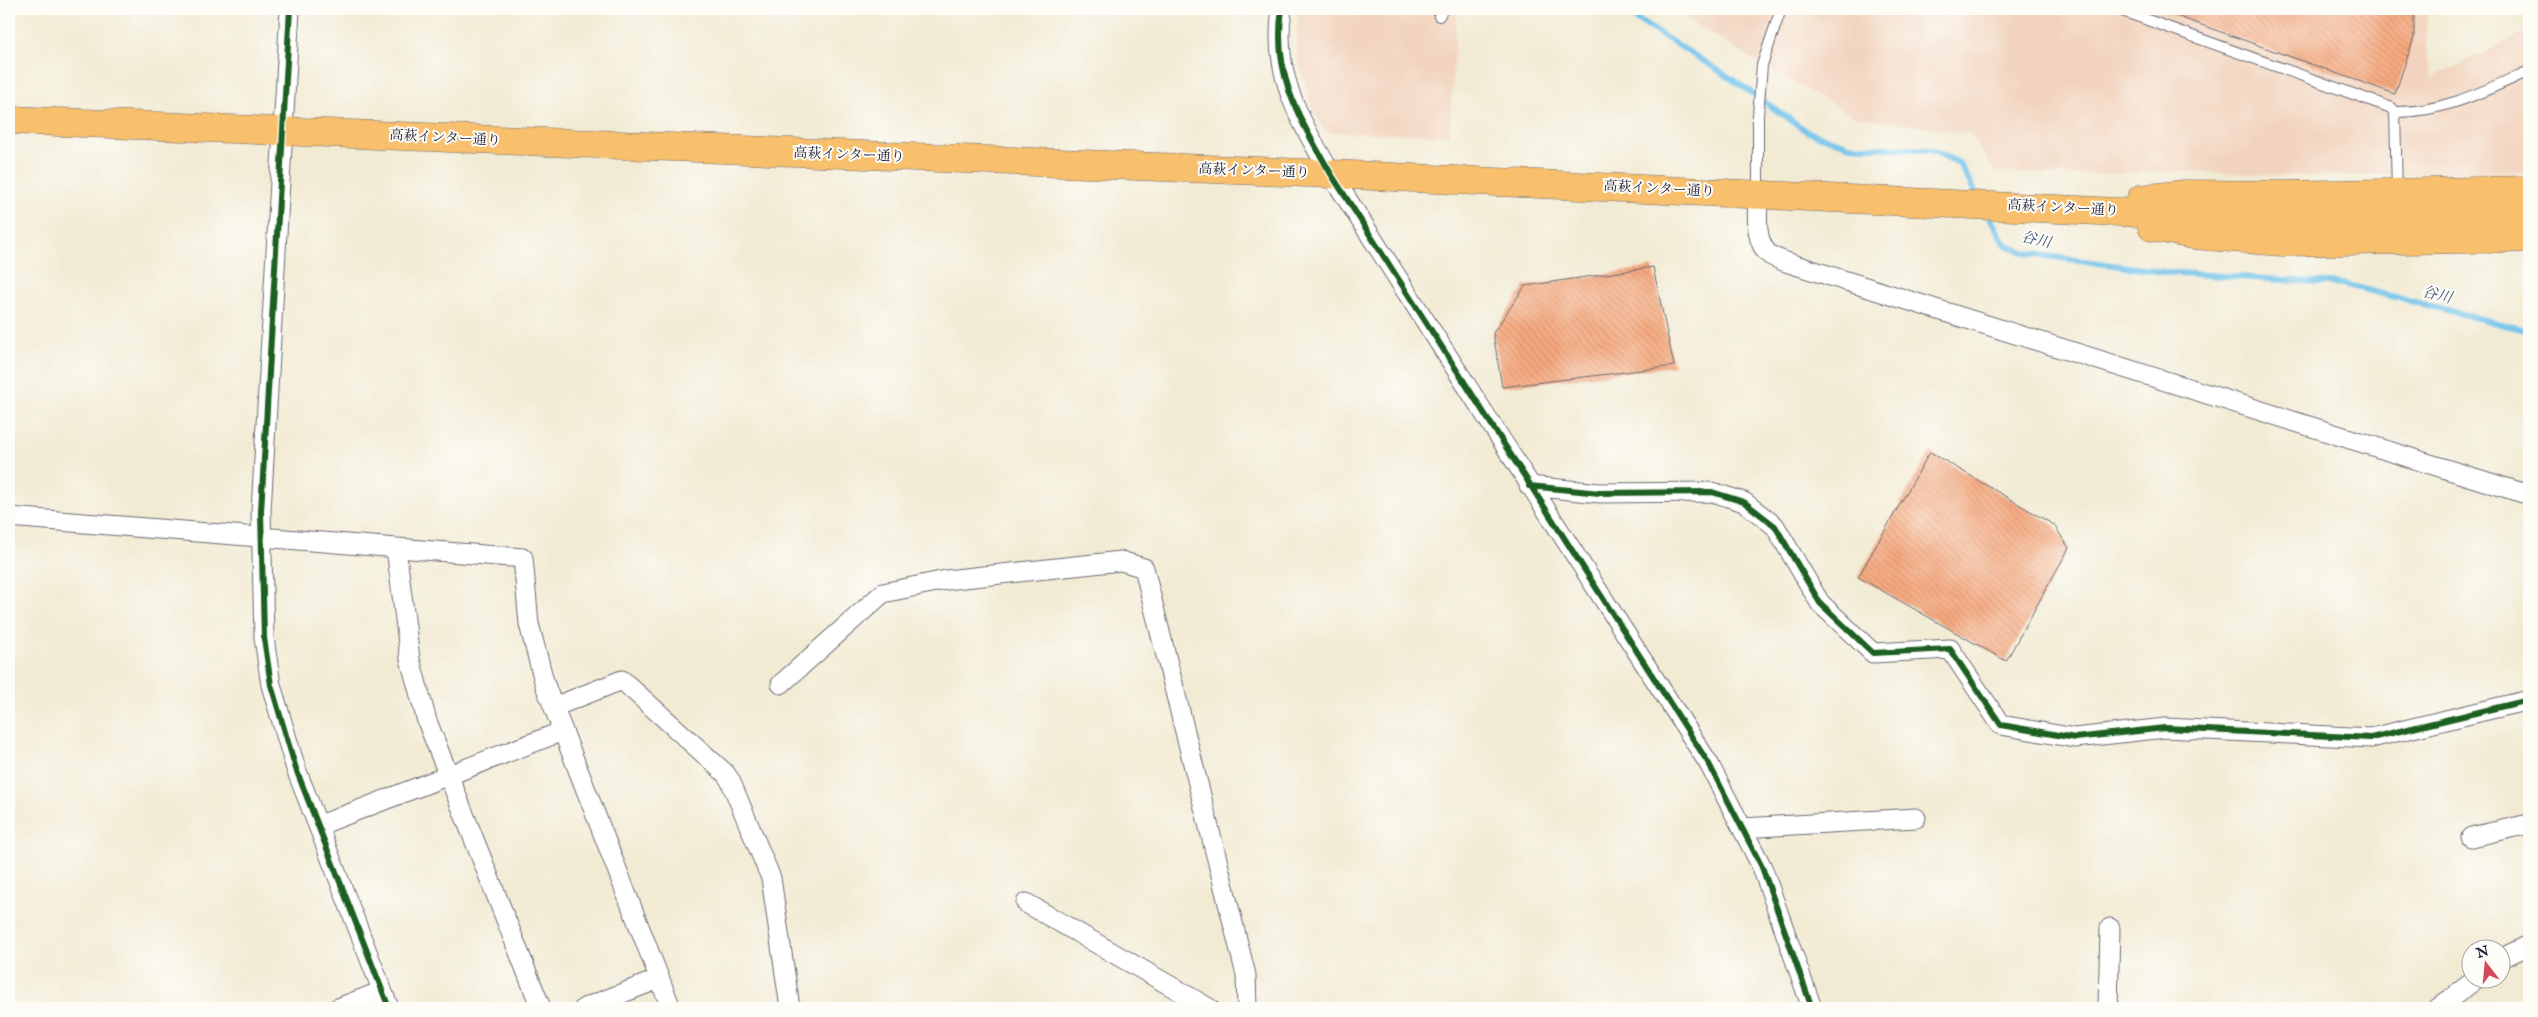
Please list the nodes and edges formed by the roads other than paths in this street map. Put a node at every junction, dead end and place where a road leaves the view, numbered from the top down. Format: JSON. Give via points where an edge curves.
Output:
{"nodes":[{"id":1,"x":290,"y":9,"type":"edge"},
{"id":2,"x":1282,"y":9,"type":"edge"},
{"id":3,"x":1781,"y":9,"type":"edge"},
{"id":4,"x":2117,"y":9,"type":"edge"},
{"id":5,"x":2529,"y":71,"type":"edge"},
{"id":6,"x":2395,"y":112,"type":"junction"},
{"id":7,"x":9,"y":120,"type":"edge"},
{"id":8,"x":283,"y":130,"type":"junction"},
{"id":9,"x":1330,"y":174,"type":"junction"},
{"id":10,"x":2529,"y":190,"type":"edge"},
{"id":11,"x":1758,"y":193,"type":"junction"},
{"id":12,"x":2397,"y":193,"type":"junction"},
{"id":13,"x":2062,"y":208,"type":"junction"},
{"id":14,"x":2529,"y":215,"type":"edge"},
{"id":15,"x":2529,"y":238,"type":"edge"},
{"id":16,"x":1529,"y":486,"type":"junction"},
{"id":17,"x":2529,"y":495,"type":"edge"},
{"id":18,"x":9,"y":517,"type":"edge"},
{"id":19,"x":261,"y":537,"type":"junction"},
{"id":20,"x":396,"y":548,"type":"junction"},
{"id":21,"x":781,"y":684,"type":"dead end"},
{"id":22,"x":2529,"y":700,"type":"edge"},
{"id":23,"x":554,"y":707,"type":"junction"},
{"id":24,"x":563,"y":731,"type":"junction"},
{"id":25,"x":448,"y":774,"type":"junction"},
{"id":26,"x":1916,"y":818,"type":"dead end"},
{"id":27,"x":2529,"y":824,"type":"edge"},
{"id":28,"x":320,"y":825,"type":"junction"},
{"id":29,"x":1742,"y":828,"type":"junction"},
{"id":30,"x":2471,"y":837,"type":"dead end"},
{"id":31,"x":1026,"y":902,"type":"dead end"},
{"id":32,"x":2110,"y":928,"type":"dead end"},
{"id":33,"x":2529,"y":945,"type":"edge"},
{"id":34,"x":2510,"y":954,"type":"edge"},
{"id":35,"x":659,"y":978,"type":"junction"},
{"id":36,"x":2462,"y":990,"type":"edge"},
{"id":37,"x":386,"y":1000,"type":"edge"},
{"id":38,"x":338,"y":1008,"type":"edge"},
{"id":39,"x":541,"y":1008,"type":"edge"},
{"id":40,"x":584,"y":1008,"type":"edge"},
{"id":41,"x":671,"y":1008,"type":"edge"},
{"id":42,"x":790,"y":1008,"type":"edge"},
{"id":43,"x":1209,"y":1008,"type":"edge"},
{"id":44,"x":1248,"y":1008,"type":"edge"},
{"id":45,"x":1812,"y":1008,"type":"edge"},
{"id":46,"x":2108,"y":1008,"type":"edge"},
{"id":47,"x":2438,"y":1008,"type":"edge"}],
"edges":[{"from":1,"to":8,"type":"street"},
{"from":2,"to":9,"type":"street","via":[[1278,31],[1287,88]]},
{"from":3,"to":11,"type":"lane","via":[[1762,65]]},
{"from":4,"to":6,"type":"lane","via":[[2392,108]]},
{"from":5,"to":6,"type":"lane","via":[[2441,107]]},
{"from":6,"to":12,"type":"lane"},
{"from":7,"to":8,"type":"main road","name":"高萩インター通り"},
{"from":8,"to":9,"type":"main road","name":"高萩インター通り"},
{"from":8,"to":19,"type":"street"},
{"from":9,"to":11,"type":"main road","name":"高萩インター通り"},
{"from":9,"to":16,"type":"street"},
{"from":10,"to":12,"type":"main road"},
{"from":11,"to":13,"type":"main road","name":"高萩インター通り"},
{"from":11,"to":17,"type":"street","via":[[1758,230],[1763,243],[1769,254],[1789,263]]},
{"from":12,"to":13,"type":"main road","via":[[2186,194]]},
{"from":13,"to":14,"type":"main road","name":"高萩インター通り","via":[[2285,220]]},
{"from":13,"to":15,"type":"main road","via":[[2193,235],[2283,242]]},
{"from":16,"to":22,"type":"street","via":[[1600,493],[1712,492],[1744,502],[1775,526],[1820,603],[1873,653],[1950,649],[2001,725],[2075,738],[2165,728],[2370,738]]},
{"from":16,"to":29,"type":"street","via":[[1709,764]]},
{"from":18,"to":19,"type":"street"},
{"from":19,"to":20,"type":"street"},
{"from":19,"to":28,"type":"street","via":[[264,638],[271,685],[296,769]]},
{"from":20,"to":23,"type":"street","via":[[524,558],[529,624]]},
{"from":20,"to":25,"type":"street","via":[[410,659],[427,721]]},
{"from":21,"to":44,"type":"street","via":[[883,593],[946,580],[1121,562],[1144,568],[1246,975]]},
{"from":23,"to":24,"type":"street"},
{"from":23,"to":42,"type":"street","via":[[622,680],[725,773],[771,878]]},
{"from":24,"to":25,"type":"street"},
{"from":24,"to":35,"type":"street"},
{"from":25,"to":28,"type":"street"},
{"from":25,"to":39,"type":"street"},
{"from":26,"to":29,"type":"street"},
{"from":27,"to":30,"type":"street"},
{"from":28,"to":37,"type":"street"},
{"from":29,"to":45,"type":"street","via":[[1762,867]]},
{"from":31,"to":43,"type":"street"},
{"from":32,"to":46,"type":"street"},
{"from":33,"to":34,"type":"street"},
{"from":35,"to":40,"type":"street"},
{"from":35,"to":41,"type":"street"},
{"from":36,"to":47,"type":"street"},
{"from":37,"to":38,"type":"street"}]}
